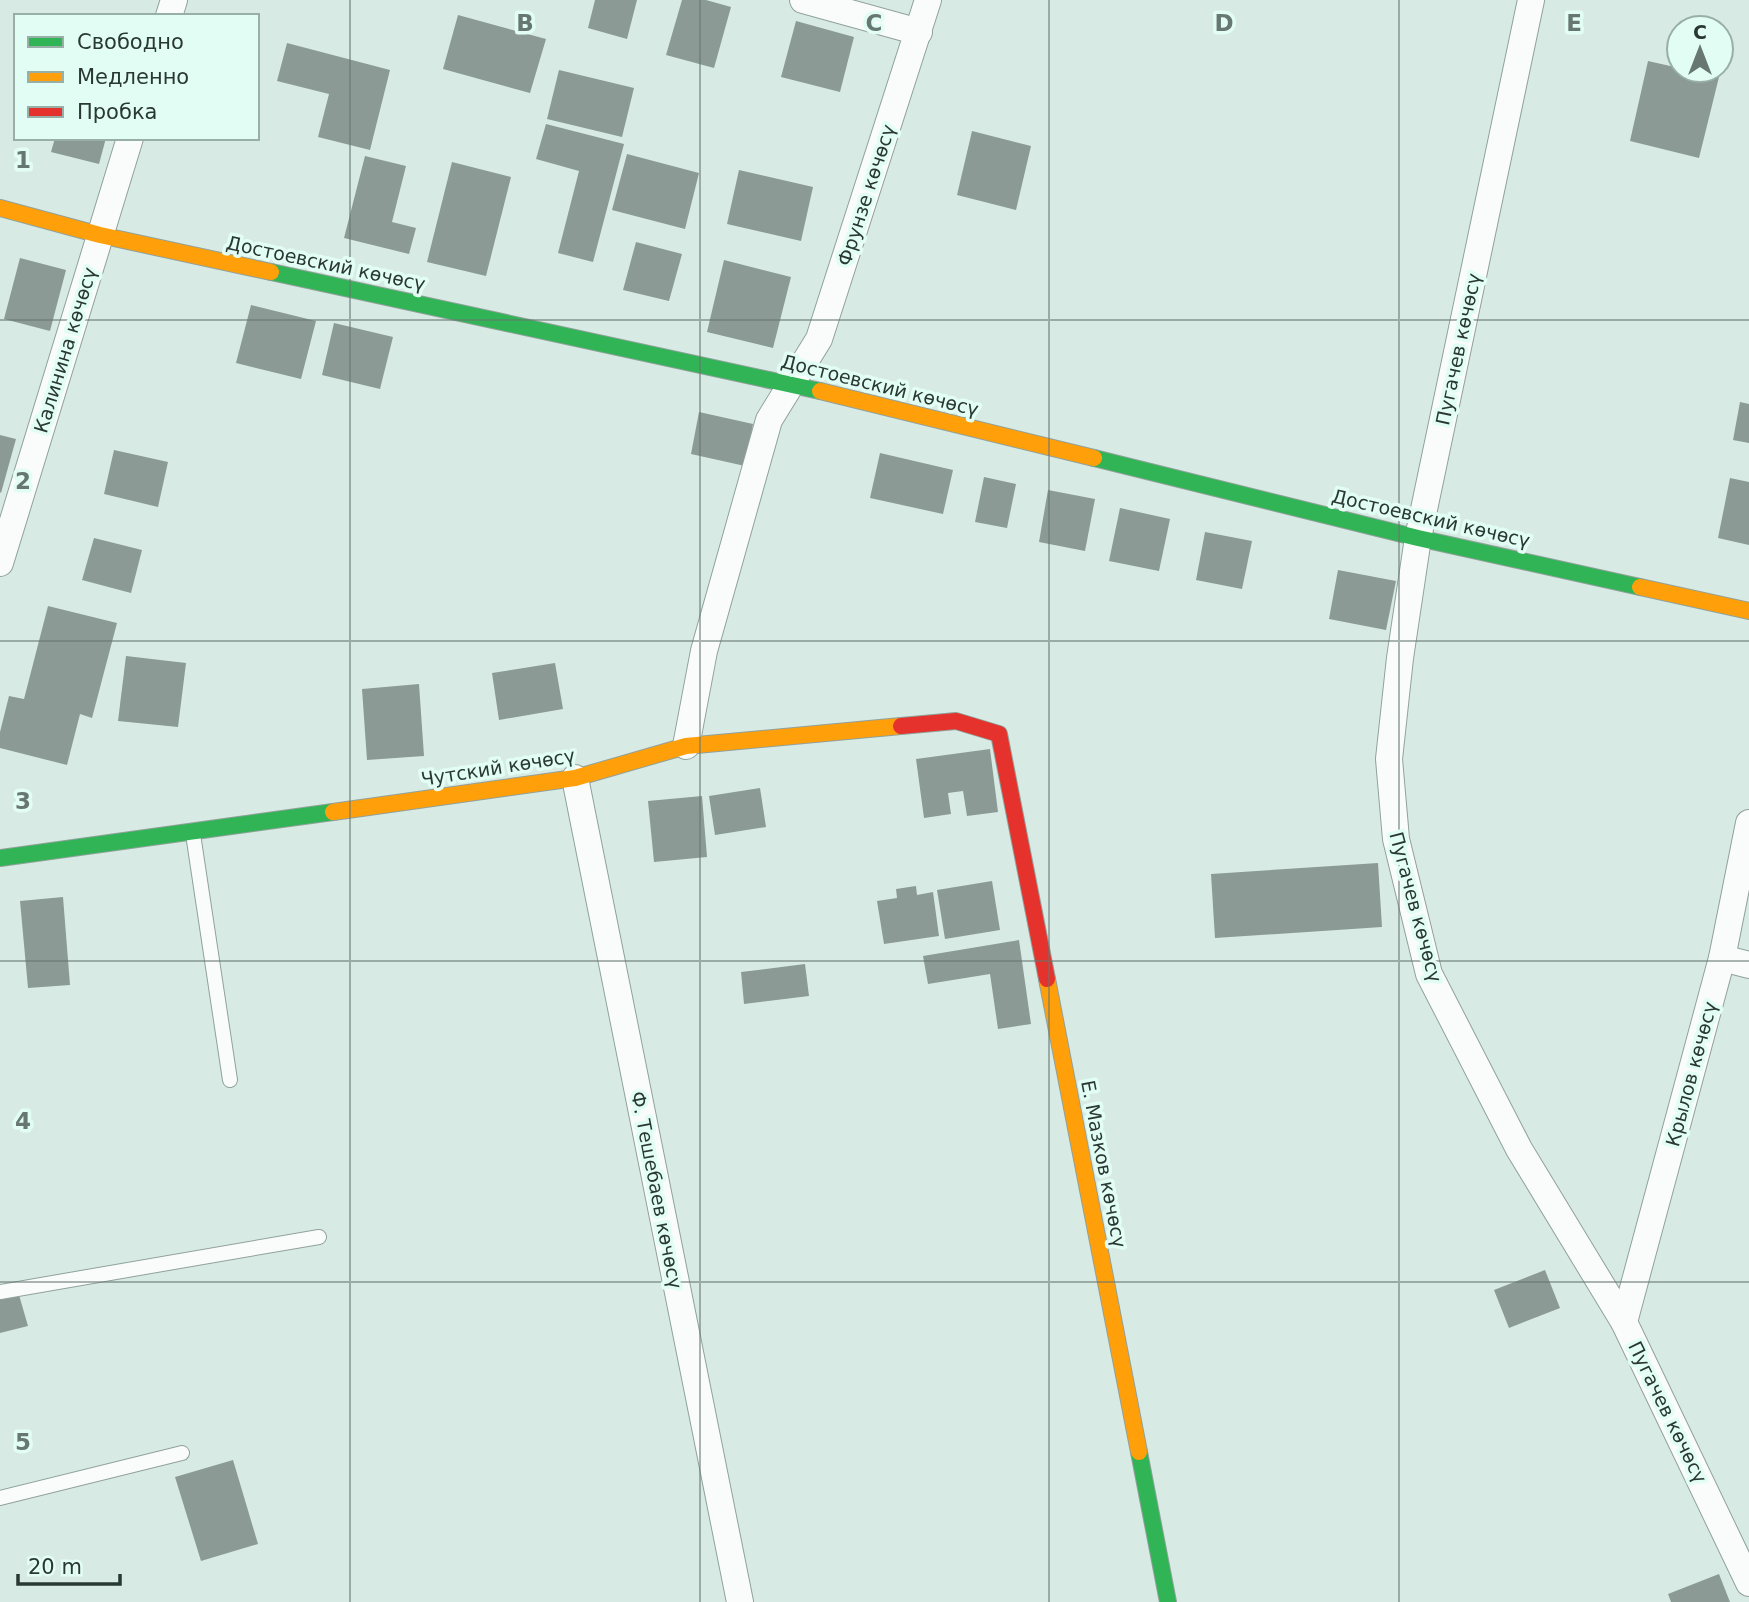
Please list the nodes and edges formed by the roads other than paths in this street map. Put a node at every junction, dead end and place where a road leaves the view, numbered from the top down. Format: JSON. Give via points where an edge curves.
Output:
{"nodes":[{"id":1,"x":803,"y":0,"type":"edge"},
{"id":2,"x":928,"y":0,"type":"edge"},
{"id":3,"x":1531,"y":0,"type":"edge"},
{"id":4,"x":919,"y":32,"type":"junction"},
{"id":5,"x":130,"y":140,"type":"edge"},
{"id":6,"x":0,"y":208,"type":"edge"},
{"id":7,"x":100,"y":235,"type":"junction"},
{"id":8,"x":792,"y":384,"type":"junction"},
{"id":9,"x":1418,"y":538,"type":"junction"},
{"id":10,"x":0,"y":563,"type":"edge"},
{"id":11,"x":1749,"y":611,"type":"edge"},
{"id":12,"x":999,"y":734,"type":"joint"},
{"id":13,"x":686,"y":746,"type":"junction"},
{"id":14,"x":575,"y":778,"type":"junction"},
{"id":15,"x":1749,"y":823,"type":"edge"},
{"id":16,"x":193,"y":832,"type":"junction"},
{"id":17,"x":0,"y":858,"type":"edge"},
{"id":18,"x":1722,"y":958,"type":"junction"},
{"id":19,"x":1749,"y":965,"type":"edge"},
{"id":20,"x":230,"y":1080,"type":"dead end"},
{"id":21,"x":319,"y":1237,"type":"dead end"},
{"id":22,"x":0,"y":1292,"type":"edge"},
{"id":23,"x":1624,"y":1322,"type":"junction"},
{"id":24,"x":182,"y":1453,"type":"dead end"},
{"id":25,"x":0,"y":1498,"type":"edge"},
{"id":26,"x":1749,"y":1583,"type":"edge"},
{"id":27,"x":740,"y":1602,"type":"edge"},
{"id":28,"x":1168,"y":1602,"type":"edge"}],
"edges":[{"from":1,"to":4,"type":"street"},
{"from":2,"to":4,"type":"street","name":"Фрунзе көчөсү"},
{"from":3,"to":9,"type":"street","name":"Пугачев көчөсү"},
{"from":4,"to":8,"type":"street","name":"Фрунзе көчөсү","via":[[819,340]]},
{"from":5,"to":7,"type":"street","name":"Калинина көчөсү"},
{"from":6,"to":7,"type":"street","name":"Достоевский көчөсү"},
{"from":7,"to":8,"type":"street","name":"Достоевский көчөсү"},
{"from":7,"to":10,"type":"street","name":"Калинина көчөсү"},
{"from":8,"to":9,"type":"street","name":"Достоевский көчөсү"},
{"from":8,"to":13,"type":"street","name":"Фрунзе көчөсү","via":[[769,421],[704,651]]},
{"from":9,"to":11,"type":"street","name":"Достоевский көчөсү"},
{"from":9,"to":23,"type":"street","name":"Пугачев көчөсү","via":[[1389,759],[1396,839],[1429,974],[1519,1149]]},
{"from":12,"to":13,"type":"street","name":"Чутский көчөсү","via":[[956,721]]},
{"from":12,"to":28,"type":"street","name":"Е. Мазков көчөсү"},
{"from":13,"to":14,"type":"street","name":"Чутский көчөсү"},
{"from":14,"to":16,"type":"street","name":"Чутский көчөсү"},
{"from":14,"to":27,"type":"street","name":"Ф. Тешебаев көчөсү"},
{"from":15,"to":18,"type":"street","name":"Крылов көчөсү"},
{"from":16,"to":17,"type":"street","name":"Чутский көчөсү"},
{"from":16,"to":20,"type":"lane"},
{"from":18,"to":19,"type":"street"},
{"from":18,"to":23,"type":"street","name":"Крылов көчөсү"},
{"from":21,"to":22,"type":"lane"},
{"from":23,"to":26,"type":"street","name":"Пугачев көчөсү"},
{"from":24,"to":25,"type":"lane"}]}
